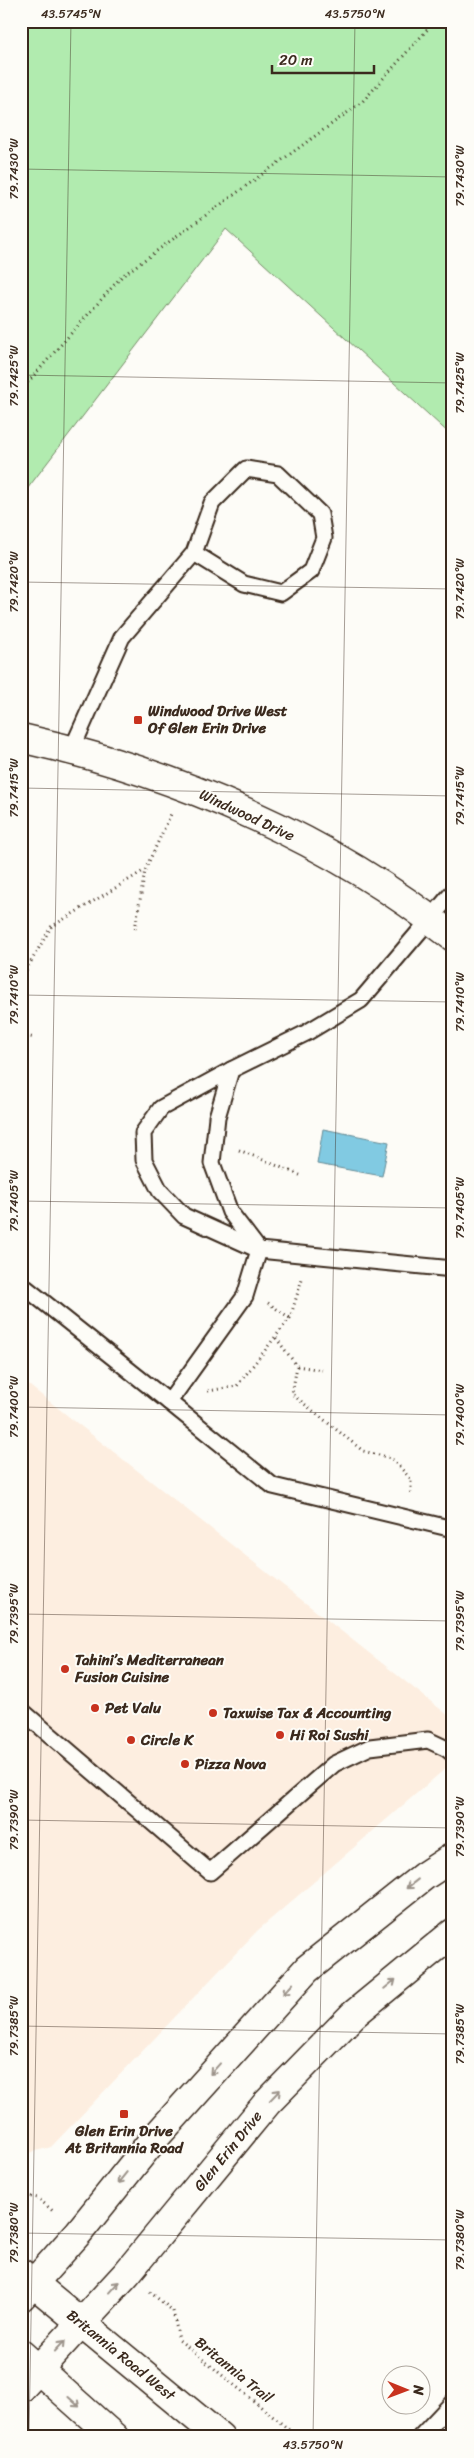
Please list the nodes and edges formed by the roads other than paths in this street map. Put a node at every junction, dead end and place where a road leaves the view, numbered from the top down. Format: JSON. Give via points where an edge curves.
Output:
{"nodes":[{"id":1,"x":194,"y":553,"type":"junction"},
{"id":2,"x":21,"y":738,"type":"edge"},
{"id":3,"x":72,"y":749,"type":"junction"},
{"id":4,"x":453,"y":892,"type":"edge"},
{"id":5,"x":431,"y":919,"type":"junction"},
{"id":6,"x":453,"y":937,"type":"edge"},
{"id":7,"x":231,"y":1070,"type":"junction"},
{"id":8,"x":259,"y":1250,"type":"junction"},
{"id":9,"x":453,"y":1269,"type":"edge"},
{"id":10,"x":21,"y":1284,"type":"edge"},
{"id":11,"x":170,"y":1399,"type":"junction"},
{"id":12,"x":453,"y":1529,"type":"edge"},
{"id":13,"x":21,"y":1710,"type":"edge"},
{"id":14,"x":453,"y":1754,"type":"edge"},
{"id":15,"x":453,"y":1857,"type":"edge"},
{"id":16,"x":453,"y":1933,"type":"edge"},
{"id":17,"x":25,"y":2285,"type":"edge"},
{"id":18,"x":82,"y":2323,"type":"junction"},
{"id":19,"x":27,"y":2370,"type":"edge"},
{"id":20,"x":453,"y":2402,"type":"edge"},
{"id":21,"x":114,"y":2437,"type":"edge"},
{"id":22,"x":220,"y":2437,"type":"edge"},
{"id":23,"x":420,"y":2437,"type":"edge"}],
"edges":[{"from":1,"to":1,"type":"lane","via":[[244,584],[281,593],[311,571],[324,538],[320,514],[278,474],[246,469],[212,503]]},
{"from":1,"to":3,"type":"lane","via":[[122,637]]},
{"from":2,"to":3,"type":"street","name":"Windwood Drive"},
{"from":3,"to":5,"type":"street","name":"Windwood Drive","via":[[184,786],[258,817],[331,856]]},
{"from":4,"to":5,"type":"lane"},
{"from":5,"to":6,"type":"street","name":"Windwood Drive"},
{"from":5,"to":7,"type":"lane","via":[[361,1000]]},
{"from":7,"to":8,"type":"lane","via":[[217,1117],[212,1163],[230,1212]]},
{"from":7,"to":8,"type":"lane","via":[[161,1108],[143,1133],[144,1160],[160,1191],[184,1216]]},
{"from":8,"to":9,"type":"lane"},
{"from":8,"to":11,"type":"lane","via":[[245,1296]]},
{"from":10,"to":11,"type":"lane"},
{"from":11,"to":12,"type":"lane","via":[[273,1486]]},
{"from":13,"to":14,"type":"lane","via":[[210,1872],[334,1764],[370,1747],[428,1740]]},
{"from":15,"to":17,"type":"street","one_way":true,"via":[[416,1882],[307,1969],[153,2140],[78,2232]]},
{"from":18,"to":16,"type":"street","name":"Glen Erin Drive","one_way":true,"via":[[267,2103],[352,2015]]},
{"from":17,"to":18,"type":"street","name":"Britannia Road West"},
{"from":19,"to":18,"type":"street","name":"Glen Erin Drive","one_way":true},
{"from":18,"to":22,"type":"street","name":"Britannia Road West"},
{"from":19,"to":21,"type":"street","one_way":true},
{"from":20,"to":23,"type":"lane"}]}
